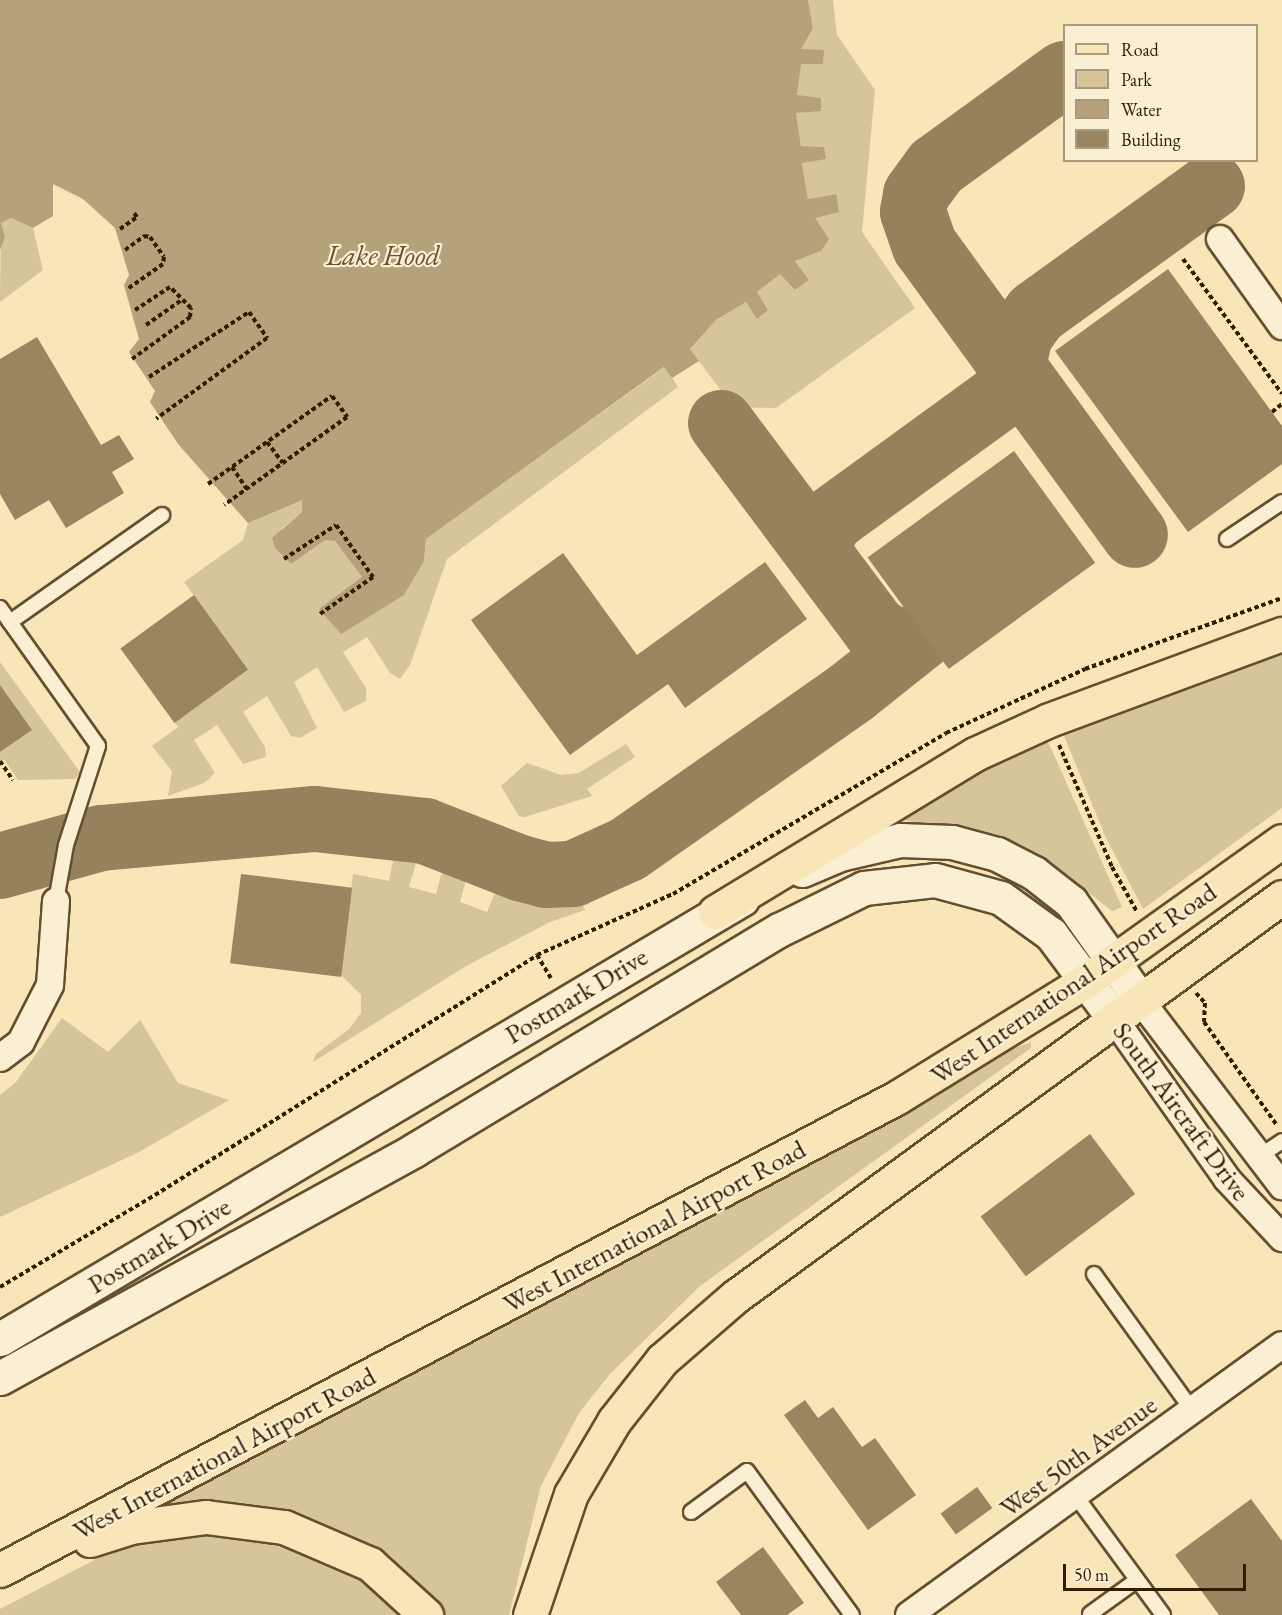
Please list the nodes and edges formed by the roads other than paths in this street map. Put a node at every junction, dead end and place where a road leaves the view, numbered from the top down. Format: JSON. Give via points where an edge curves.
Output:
{"nodes":[{"id":1,"x":1220,"y":239,"type":"dead end"},
{"id":2,"x":1282,"y":326,"type":"edge"},
{"id":3,"x":1282,"y":502,"type":"edge"},
{"id":4,"x":162,"y":515,"type":"dead end"},
{"id":5,"x":1227,"y":539,"type":"dead end"},
{"id":6,"x":0,"y":608,"type":"edge"},
{"id":7,"x":10,"y":622,"type":"junction"},
{"id":8,"x":1282,"y":634,"type":"edge"},
{"id":9,"x":1282,"y":841,"type":"edge"},
{"id":10,"x":1282,"y":897,"type":"edge"},
{"id":11,"x":56,"y":901,"type":"joint"},
{"id":12,"x":715,"y":912,"type":"junction"},
{"id":13,"x":1116,"y":961,"type":"junction"},
{"id":14,"x":1088,"y":980,"type":"junction"},
{"id":15,"x":1141,"y":1000,"type":"junction"},
{"id":16,"x":1115,"y":1020,"type":"junction"},
{"id":17,"x":0,"y":1058,"type":"edge"},
{"id":18,"x":1282,"y":1142,"type":"edge"},
{"id":19,"x":1257,"y":1158,"type":"junction"},
{"id":20,"x":1282,"y":1186,"type":"edge"},
{"id":21,"x":1282,"y":1238,"type":"edge"},
{"id":22,"x":1094,"y":1274,"type":"dead end"},
{"id":23,"x":0,"y":1340,"type":"edge"},
{"id":24,"x":1282,"y":1345,"type":"edge"},
{"id":25,"x":0,"y":1378,"type":"edge"},
{"id":26,"x":1192,"y":1410,"type":"junction"},
{"id":27,"x":1075,"y":1496,"type":"junction"},
{"id":28,"x":691,"y":1512,"type":"dead end"},
{"id":29,"x":0,"y":1572,"type":"edge"},
{"id":30,"x":1137,"y":1580,"type":"junction"},
{"id":31,"x":1090,"y":1614,"type":"edge"},
{"id":32,"x":426,"y":1615,"type":"edge"},
{"id":33,"x":530,"y":1615,"type":"edge"},
{"id":34,"x":852,"y":1615,"type":"edge"},
{"id":35,"x":909,"y":1615,"type":"edge"},
{"id":36,"x":1163,"y":1615,"type":"edge"}],
"edges":[{"from":1,"to":2,"type":"street"},
{"from":3,"to":5,"type":"lane"},
{"from":4,"to":7,"type":"lane"},
{"from":6,"to":7,"type":"lane"},
{"from":7,"to":11,"type":"lane","via":[[98,747],[66,845]]},
{"from":8,"to":12,"type":"main road","via":[[1048,720],[975,754]]},
{"from":9,"to":13,"type":"main road","name":"West International Airport Road"},
{"from":10,"to":15,"type":"main road","name":"West International Airport Road"},
{"from":11,"to":17,"type":"street","via":[[50,985],[21,1042]]},
{"from":12,"to":13,"type":"street","name":"Postmark Drive","via":[[858,849],[900,840],[952,842],[1010,859],[1054,886]]},
{"from":12,"to":23,"type":"street","name":"Postmark Drive"},
{"from":13,"to":14,"type":"main road","name":"West International Airport Road"},
{"from":13,"to":15,"type":"street","name":"Postmark Drive"},
{"from":14,"to":16,"type":"street","name":"South Aircraft Drive"},
{"from":14,"to":25,"type":"street","name":"Postmark Drive","via":[[1051,934],[1001,898],[935,880],[864,888],[779,930],[414,1150]]},
{"from":14,"to":29,"type":"main road","name":"West International Airport Road","via":[[878,1108]]},
{"from":15,"to":16,"type":"main road","name":"West International Airport Road"},
{"from":15,"to":19,"type":"street","name":"South Aircraft Drive"},
{"from":16,"to":21,"type":"street","name":"South Aircraft Drive","via":[[1227,1179]]},
{"from":16,"to":33,"type":"main road","name":"West International Airport Road","via":[[736,1296],[662,1360],[614,1421],[571,1494]]},
{"from":18,"to":19,"type":"lane"},
{"from":19,"to":20,"type":"street","name":"South Aircraft Drive"},
{"from":22,"to":26,"type":"lane"},
{"from":24,"to":26,"type":"street","name":"West 50th Avenue"},
{"from":26,"to":27,"type":"street","name":"West 50th Avenue"},
{"from":27,"to":30,"type":"lane"},
{"from":27,"to":35,"type":"street","name":"West 50th Avenue"},
{"from":28,"to":34,"type":"lane","via":[[747,1471]]},
{"from":29,"to":32,"type":"main road","via":[[131,1527],[206,1517],[242,1520],[284,1527],[344,1550],[392,1580]]},
{"from":30,"to":31,"type":"lane"},
{"from":30,"to":36,"type":"lane"}]}
